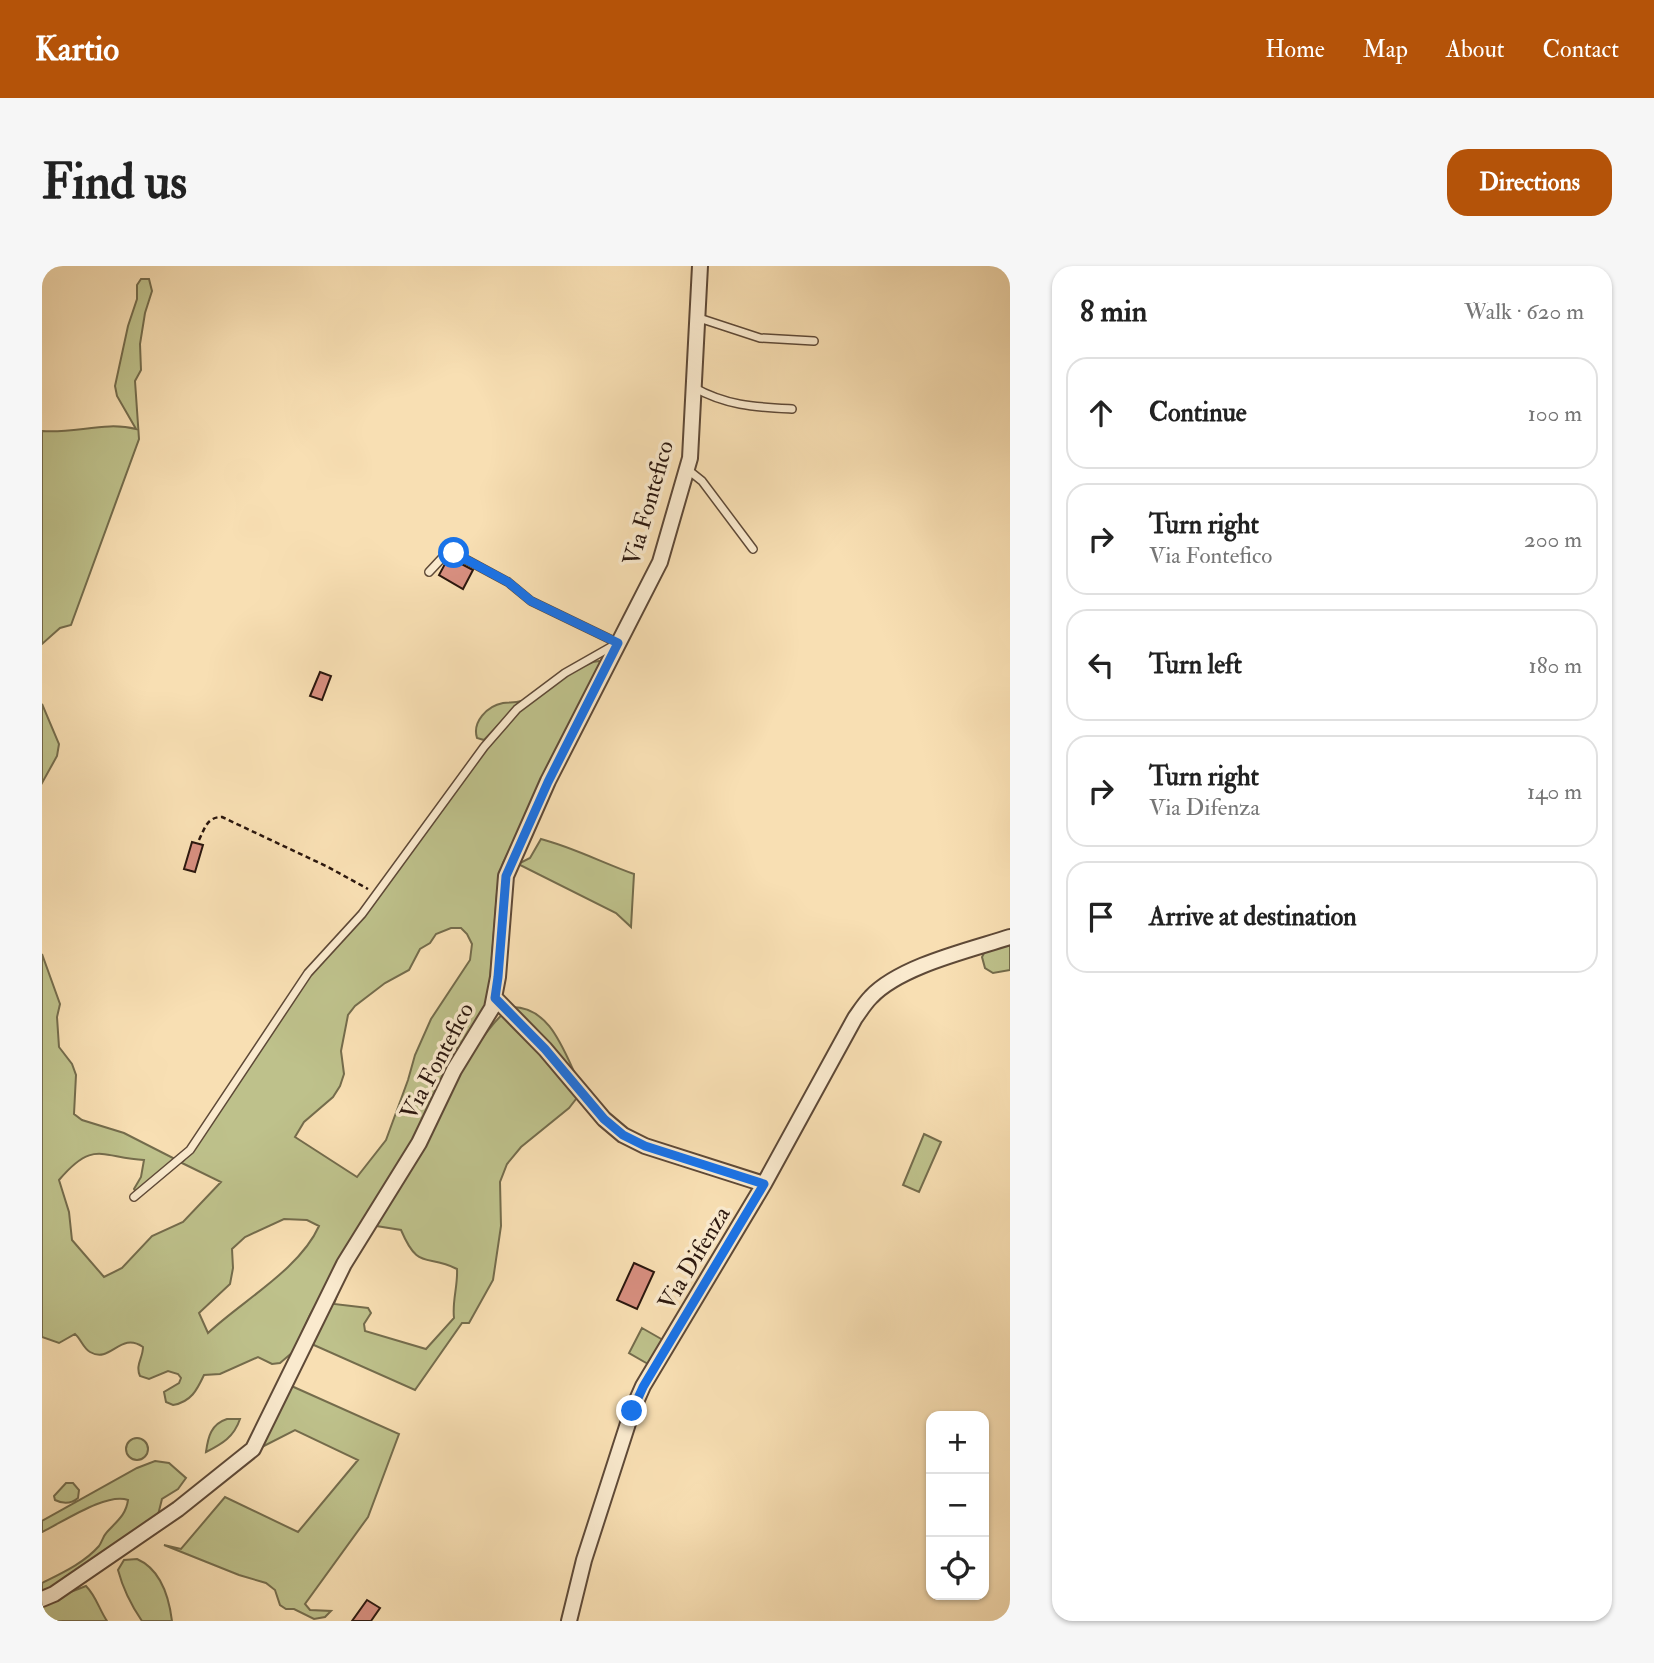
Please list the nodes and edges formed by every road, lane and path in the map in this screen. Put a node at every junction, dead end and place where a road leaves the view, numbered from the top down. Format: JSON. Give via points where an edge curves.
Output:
{"nodes":[{"id":1,"x":700,"y":266,"type":"edge"},
{"id":2,"x":696,"y":317,"type":"junction"},
{"id":3,"x":814,"y":341,"type":"dead end"},
{"id":4,"x":693,"y":387,"type":"junction"},
{"id":5,"x":792,"y":409,"type":"dead end"},
{"id":6,"x":687,"y":468,"type":"junction"},
{"id":7,"x":753,"y":549,"type":"dead end"},
{"id":8,"x":429,"y":572,"type":"dead end"},
{"id":9,"x":618,"y":643,"type":"junction"},
{"id":10,"x":200,"y":840,"type":"dead end"},
{"id":11,"x":377,"y":894,"type":"junction"},
{"id":12,"x":1010,"y":937,"type":"edge"},
{"id":13,"x":495,"y":998,"type":"junction"},
{"id":14,"x":764,"y":1184,"type":"junction"},
{"id":15,"x":134,"y":1196,"type":"dead end"},
{"id":16,"x":42,"y":1599,"type":"edge"},
{"id":17,"x":569,"y":1621,"type":"edge"}],
"edges":[{"from":1,"to":2,"type":"street","name":"Via Fontefico"},
{"from":2,"to":3,"type":"lane","via":[[760,338]]},
{"from":2,"to":4,"type":"street","name":"Via Fontefico"},
{"from":4,"to":5,"type":"lane","via":[[737,405]]},
{"from":4,"to":6,"type":"street","name":"Via Fontefico"},
{"from":6,"to":7,"type":"lane"},
{"from":6,"to":9,"type":"street","name":"Via Fontefico","via":[[660,562]]},
{"from":8,"to":9,"type":"lane","via":[[454,553],[508,582],[531,601]]},
{"from":9,"to":11,"type":"lane","via":[[575,666],[517,709]]},
{"from":9,"to":13,"type":"street","name":"Via Fontefico","via":[[506,876]]},
{"from":10,"to":11,"type":"path","via":[[208,821],[222,817]]},
{"from":11,"to":15,"type":"lane","via":[[308,973],[190,1150]]},
{"from":12,"to":14,"type":"street","name":"Via Difenza","via":[[934,961],[873,995],[855,1018]]},
{"from":13,"to":14,"type":"street","via":[[623,1135]]},
{"from":13,"to":16,"type":"street","name":"Via Fontefico","via":[[419,1143],[344,1264],[253,1449],[178,1509]]},
{"from":14,"to":17,"type":"street","name":"Via Difenza","via":[[632,1411]]}]}
